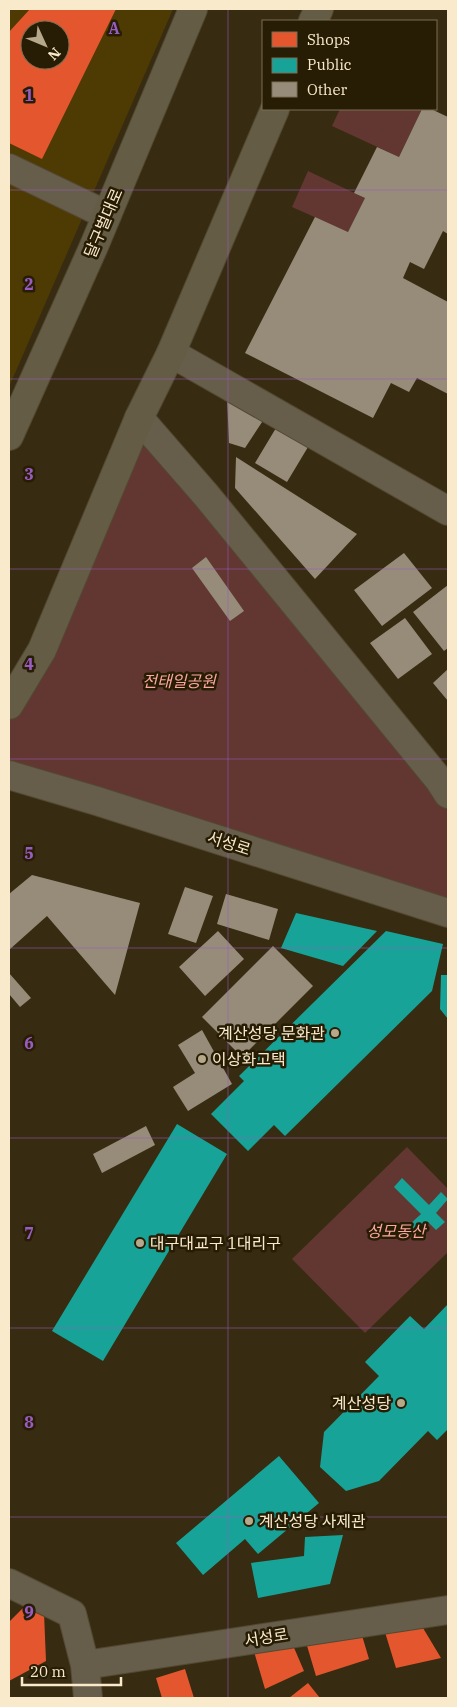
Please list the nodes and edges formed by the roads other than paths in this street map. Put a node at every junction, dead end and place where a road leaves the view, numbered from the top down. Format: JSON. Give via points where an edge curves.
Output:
{"nodes":[{"id":1,"x":193,"y":9,"type":"edge"},
{"id":2,"x":275,"y":110,"type":"edge"},
{"id":3,"x":9,"y":168,"type":"edge"},
{"id":4,"x":107,"y":215,"type":"junction"},
{"id":5,"x":171,"y":353,"type":"junction"},
{"id":6,"x":139,"y":418,"type":"junction"},
{"id":7,"x":9,"y":436,"type":"edge"},
{"id":8,"x":448,"y":511,"type":"edge"},
{"id":9,"x":9,"y":705,"type":"edge"},
{"id":10,"x":9,"y":775,"type":"edge"},
{"id":11,"x":448,"y":794,"type":"edge"},
{"id":12,"x":448,"y":913,"type":"edge"},
{"id":13,"x":9,"y":1583,"type":"edge"},
{"id":14,"x":448,"y":1610,"type":"edge"},
{"id":15,"x":85,"y":1665,"type":"junction"},
{"id":16,"x":88,"y":1698,"type":"edge"}],
"edges":[{"from":1,"to":4,"type":"main road","name":"달구벌대로"},
{"from":2,"to":5,"type":"main road"},
{"from":3,"to":4,"type":"street"},
{"from":4,"to":7,"type":"main road","name":"달구벌대로"},
{"from":5,"to":6,"type":"main road"},
{"from":5,"to":8,"type":"street"},
{"from":6,"to":9,"type":"main road","via":[[42,650]]},
{"from":6,"to":11,"type":"street","via":[[212,502]]},
{"from":10,"to":12,"type":"street","name":"서성로"},
{"from":13,"to":15,"type":"street","via":[[72,1614]]},
{"from":14,"to":15,"type":"street","name":"서성로"},
{"from":15,"to":16,"type":"street"}]}
